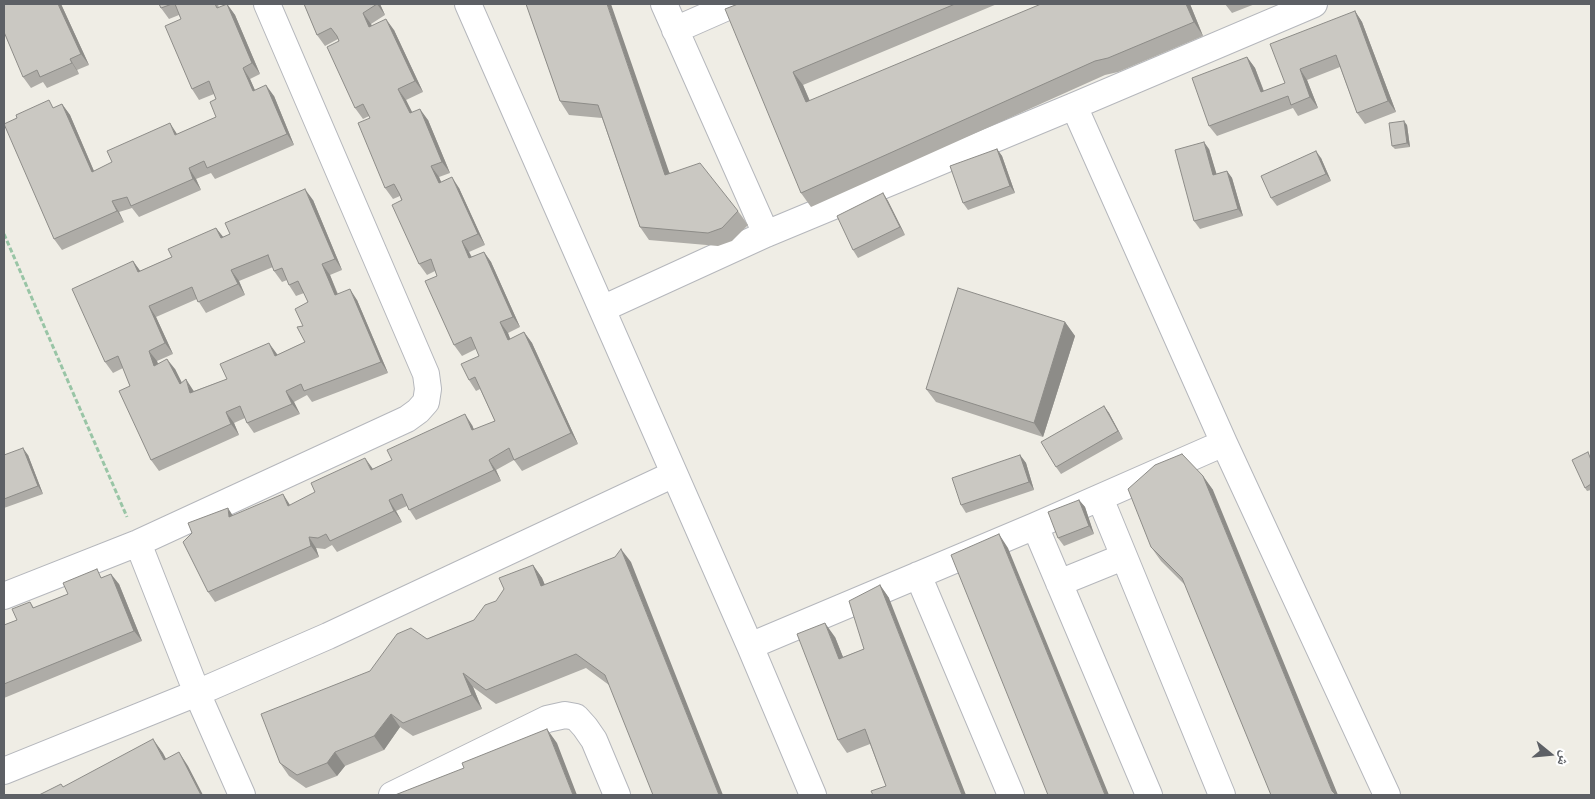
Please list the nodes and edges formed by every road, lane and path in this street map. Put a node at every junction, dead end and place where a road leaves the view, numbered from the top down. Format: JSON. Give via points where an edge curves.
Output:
{"nodes":[{"id":1,"x":267,"y":4,"type":"edge"},
{"id":2,"x":468,"y":4,"type":"edge"},
{"id":3,"x":664,"y":4,"type":"edge"},
{"id":4,"x":734,"y":4,"type":"edge"},
{"id":5,"x":1314,"y":4,"type":"edge"},
{"id":6,"x":675,"y":30,"type":"junction"},
{"id":7,"x":1074,"y":106,"type":"junction"},
{"id":8,"x":4,"y":234,"type":"edge"},
{"id":9,"x":766,"y":234,"type":"junction"},
{"id":10,"x":602,"y":309,"type":"junction"},
{"id":11,"x":1224,"y":442,"type":"junction"},
{"id":12,"x":674,"y":474,"type":"junction"},
{"id":13,"x":1100,"y":498,"type":"junction"},
{"id":14,"x":1035,"y":526,"type":"junction"},
{"id":15,"x":138,"y":543,"type":"junction"},
{"id":16,"x":1123,"y":557,"type":"junction"},
{"id":17,"x":918,"y":575,"type":"junction"},
{"id":18,"x":1059,"y":583,"type":"junction"},
{"id":19,"x":4,"y":596,"type":"edge"},
{"id":20,"x":750,"y":646,"type":"junction"},
{"id":21,"x":197,"y":693,"type":"junction"},
{"id":22,"x":4,"y":771,"type":"edge"},
{"id":23,"x":242,"y":795,"type":"edge"},
{"id":24,"x":392,"y":795,"type":"edge"},
{"id":25,"x":617,"y":795,"type":"edge"},
{"id":26,"x":813,"y":795,"type":"edge"},
{"id":27,"x":1011,"y":795,"type":"edge"},
{"id":28,"x":1149,"y":795,"type":"edge"},
{"id":29,"x":1222,"y":795,"type":"edge"},
{"id":30,"x":1387,"y":795,"type":"edge"}],
"edges":[{"from":1,"to":15,"type":"street","via":[[426,374],[426,402],[407,419]]},
{"from":2,"to":10,"type":"street"},
{"from":3,"to":6,"type":"street"},
{"from":4,"to":6,"type":"street"},
{"from":5,"to":7,"type":"street"},
{"from":6,"to":9,"type":"street"},
{"from":7,"to":9,"type":"street"},
{"from":7,"to":11,"type":"street"},
{"from":8,"to":15,"type":"path"},
{"from":9,"to":10,"type":"street"},
{"from":10,"to":12,"type":"street"},
{"from":11,"to":13,"type":"street"},
{"from":11,"to":30,"type":"street"},
{"from":12,"to":20,"type":"street"},
{"from":12,"to":21,"type":"street","via":[[328,636]]},
{"from":13,"to":14,"type":"street"},
{"from":13,"to":16,"type":"street"},
{"from":14,"to":17,"type":"street"},
{"from":14,"to":18,"type":"street"},
{"from":15,"to":19,"type":"street"},
{"from":15,"to":21,"type":"street"},
{"from":16,"to":18,"type":"street"},
{"from":16,"to":29,"type":"street"},
{"from":17,"to":20,"type":"street"},
{"from":17,"to":27,"type":"street"},
{"from":18,"to":28,"type":"street"},
{"from":20,"to":26,"type":"street"},
{"from":21,"to":22,"type":"street"},
{"from":21,"to":23,"type":"street"},
{"from":24,"to":25,"type":"street","via":[[547,718],[565,715],[576,717],[586,727]]}]}
